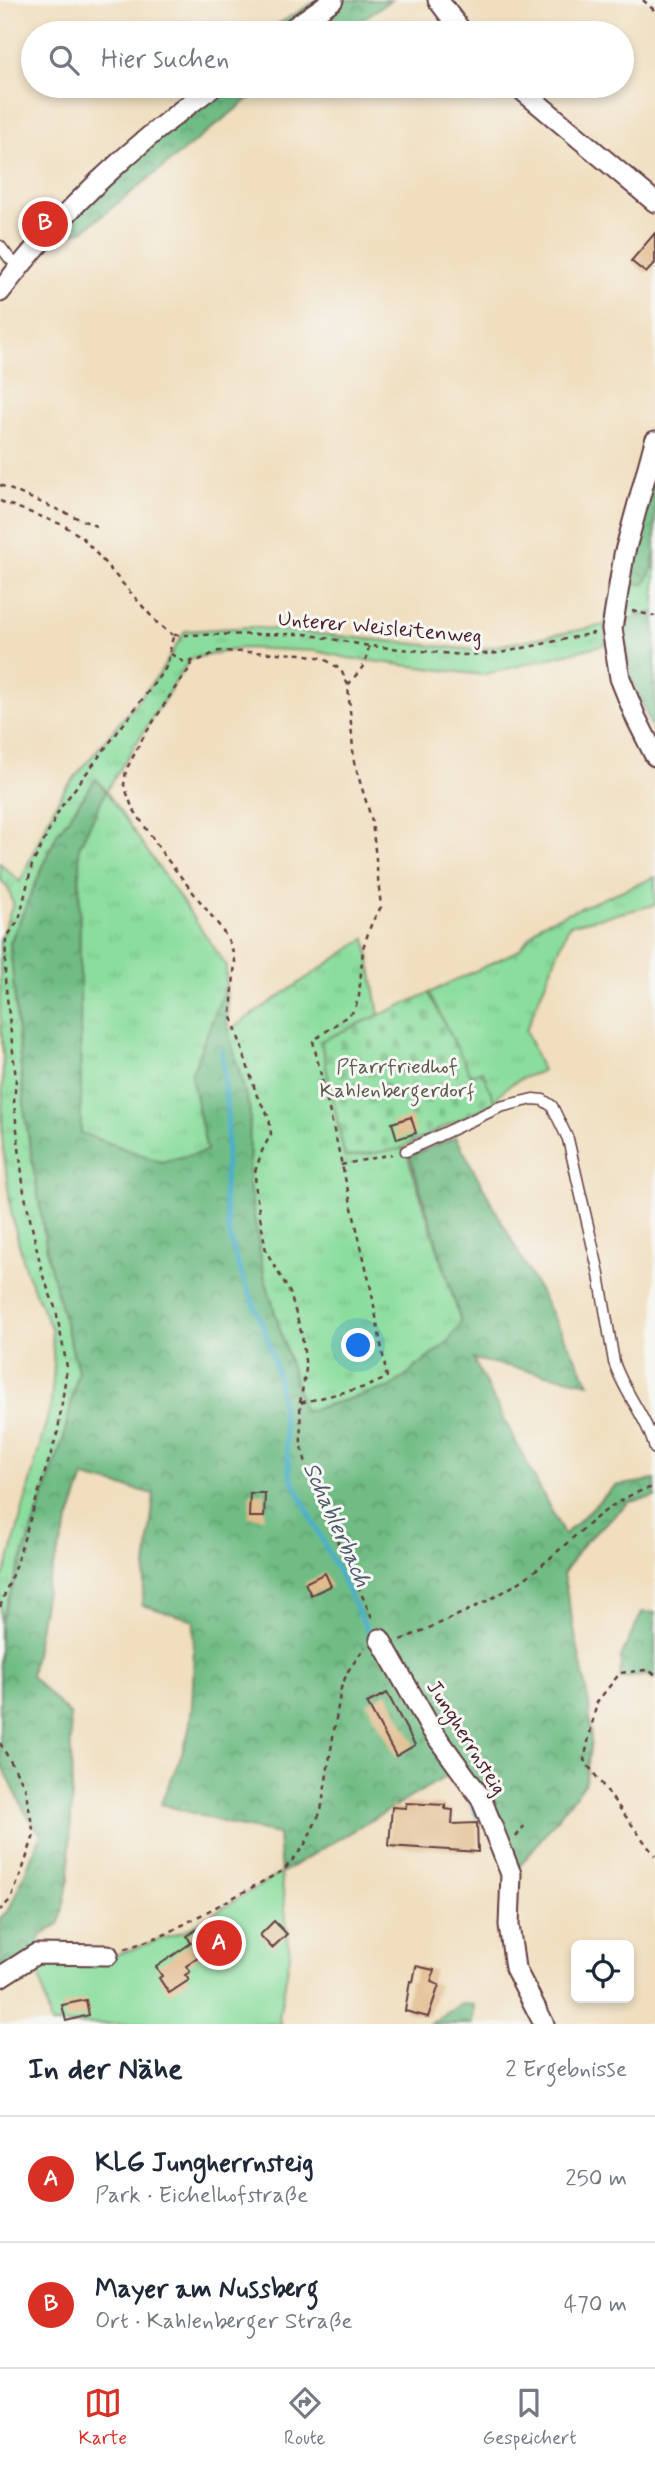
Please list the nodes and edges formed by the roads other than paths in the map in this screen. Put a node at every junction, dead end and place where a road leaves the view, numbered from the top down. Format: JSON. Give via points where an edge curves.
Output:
{"nodes":[{"id":1,"x":333,"y":0,"type":"edge"},
{"id":2,"x":438,"y":0,"type":"edge"},
{"id":3,"x":303,"y":21,"type":"edge"},
{"id":4,"x":454,"y":21,"type":"edge"},
{"id":5,"x":199,"y":98,"type":"edge"},
{"id":6,"x":531,"y":98,"type":"edge"},
{"id":7,"x":655,"y":202,"type":"edge"},
{"id":8,"x":0,"y":246,"type":"edge"},
{"id":9,"x":19,"y":267,"type":"junction"},
{"id":10,"x":0,"y":292,"type":"edge"},
{"id":11,"x":655,"y":441,"type":"edge"},
{"id":12,"x":655,"y":756,"type":"edge"},
{"id":13,"x":406,"y":1151,"type":"road end"},
{"id":14,"x":655,"y":1449,"type":"edge"},
{"id":15,"x":381,"y":1643,"type":"road end"},
{"id":16,"x":108,"y":1955,"type":"road end"},
{"id":17,"x":0,"y":1977,"type":"edge"},
{"id":18,"x":544,"y":2024,"type":"edge"}],
"edges":[{"from":1,"to":3,"type":"street"},
{"from":2,"to":4,"type":"street"},
{"from":5,"to":9,"type":"street","via":[[71,207]]},
{"from":6,"to":7,"type":"street"},
{"from":8,"to":9,"type":"lane"},
{"from":9,"to":10,"type":"street"},
{"from":11,"to":12,"type":"street","via":[[624,555],[613,619],[620,678]]},
{"from":13,"to":14,"type":"lane","via":[[500,1107],[533,1099],[552,1107],[568,1139],[614,1362]]},
{"from":15,"to":18,"type":"street","name":"Jungherrnsteig","via":[[431,1729],[481,1798],[510,1874],[509,1925],[515,1968]]},
{"from":16,"to":17,"type":"street","via":[[36,1954]]}]}
